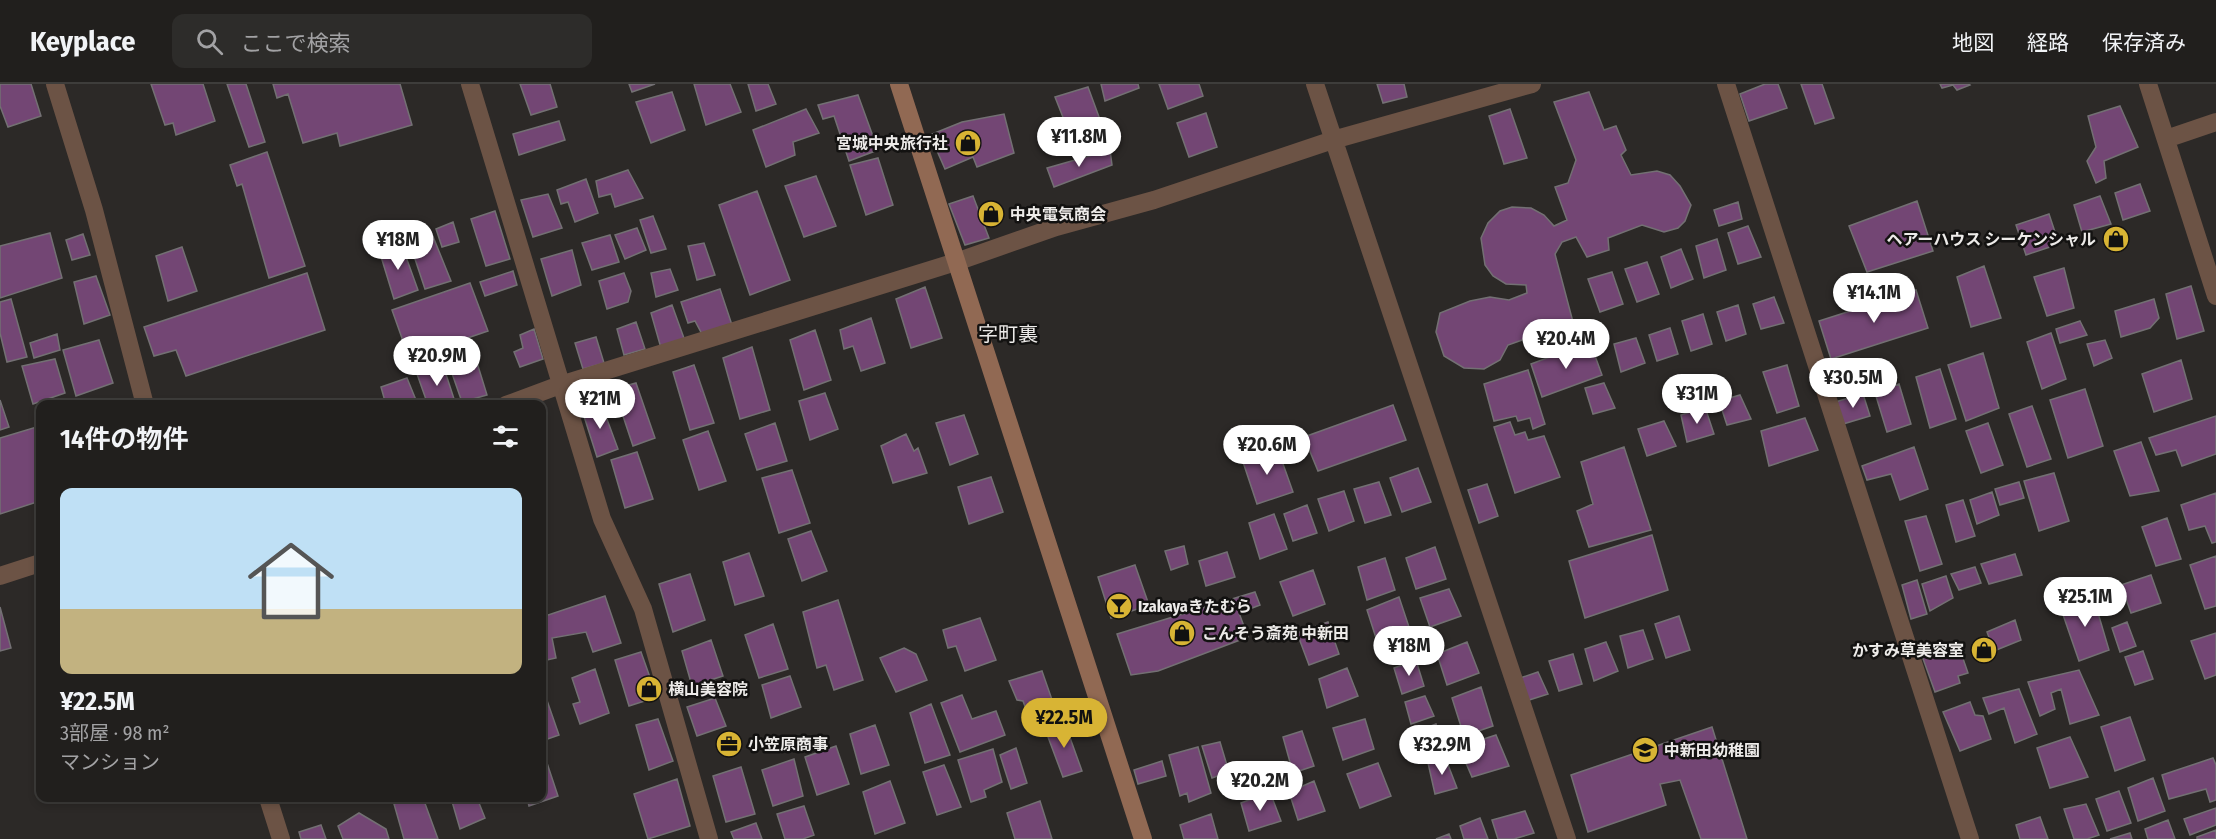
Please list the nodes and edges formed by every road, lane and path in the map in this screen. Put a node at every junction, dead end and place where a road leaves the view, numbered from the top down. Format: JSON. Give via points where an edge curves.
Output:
{"nodes":[{"id":1,"x":55,"y":84,"type":"edge"},
{"id":2,"x":470,"y":84,"type":"edge"},
{"id":3,"x":899,"y":84,"type":"edge"},
{"id":4,"x":1315,"y":84,"type":"edge"},
{"id":5,"x":1532,"y":84,"type":"edge"},
{"id":6,"x":1726,"y":84,"type":"edge"},
{"id":7,"x":2148,"y":84,"type":"edge"},
{"id":8,"x":2216,"y":122,"type":"edge"},
{"id":9,"x":2166,"y":139,"type":"junction"},
{"id":10,"x":1333,"y":140,"type":"junction"},
{"id":11,"x":956,"y":262,"type":"junction"},
{"id":12,"x":2216,"y":296,"type":"edge"},
{"id":13,"x":560,"y":385,"type":"junction"},
{"id":14,"x":144,"y":400,"type":"edge"},
{"id":15,"x":520,"y":400,"type":"edge"},
{"id":16,"x":36,"y":564,"type":"edge"},
{"id":17,"x":0,"y":576,"type":"edge"},
{"id":18,"x":269,"y":802,"type":"edge"},
{"id":19,"x":281,"y":839,"type":"edge"},
{"id":20,"x":709,"y":839,"type":"edge"},
{"id":21,"x":1143,"y":839,"type":"edge"},
{"id":22,"x":1567,"y":839,"type":"edge"},
{"id":23,"x":1970,"y":839,"type":"edge"}],
"edges":[{"from":1,"to":14,"type":"street","via":[[94,210]]},
{"from":2,"to":13,"type":"street"},
{"from":3,"to":11,"type":"street"},
{"from":4,"to":10,"type":"street"},
{"from":5,"to":10,"type":"street"},
{"from":6,"to":23,"type":"street"},
{"from":7,"to":9,"type":"street"},
{"from":8,"to":9,"type":"street"},
{"from":9,"to":12,"type":"street"},
{"from":10,"to":11,"type":"street"},
{"from":10,"to":22,"type":"street"},
{"from":11,"to":13,"type":"street"},
{"from":11,"to":21,"type":"street"},
{"from":13,"to":15,"type":"street"},
{"from":13,"to":20,"type":"street","via":[[602,519],[643,609]]},
{"from":16,"to":17,"type":"street"},
{"from":18,"to":19,"type":"street"}]}
